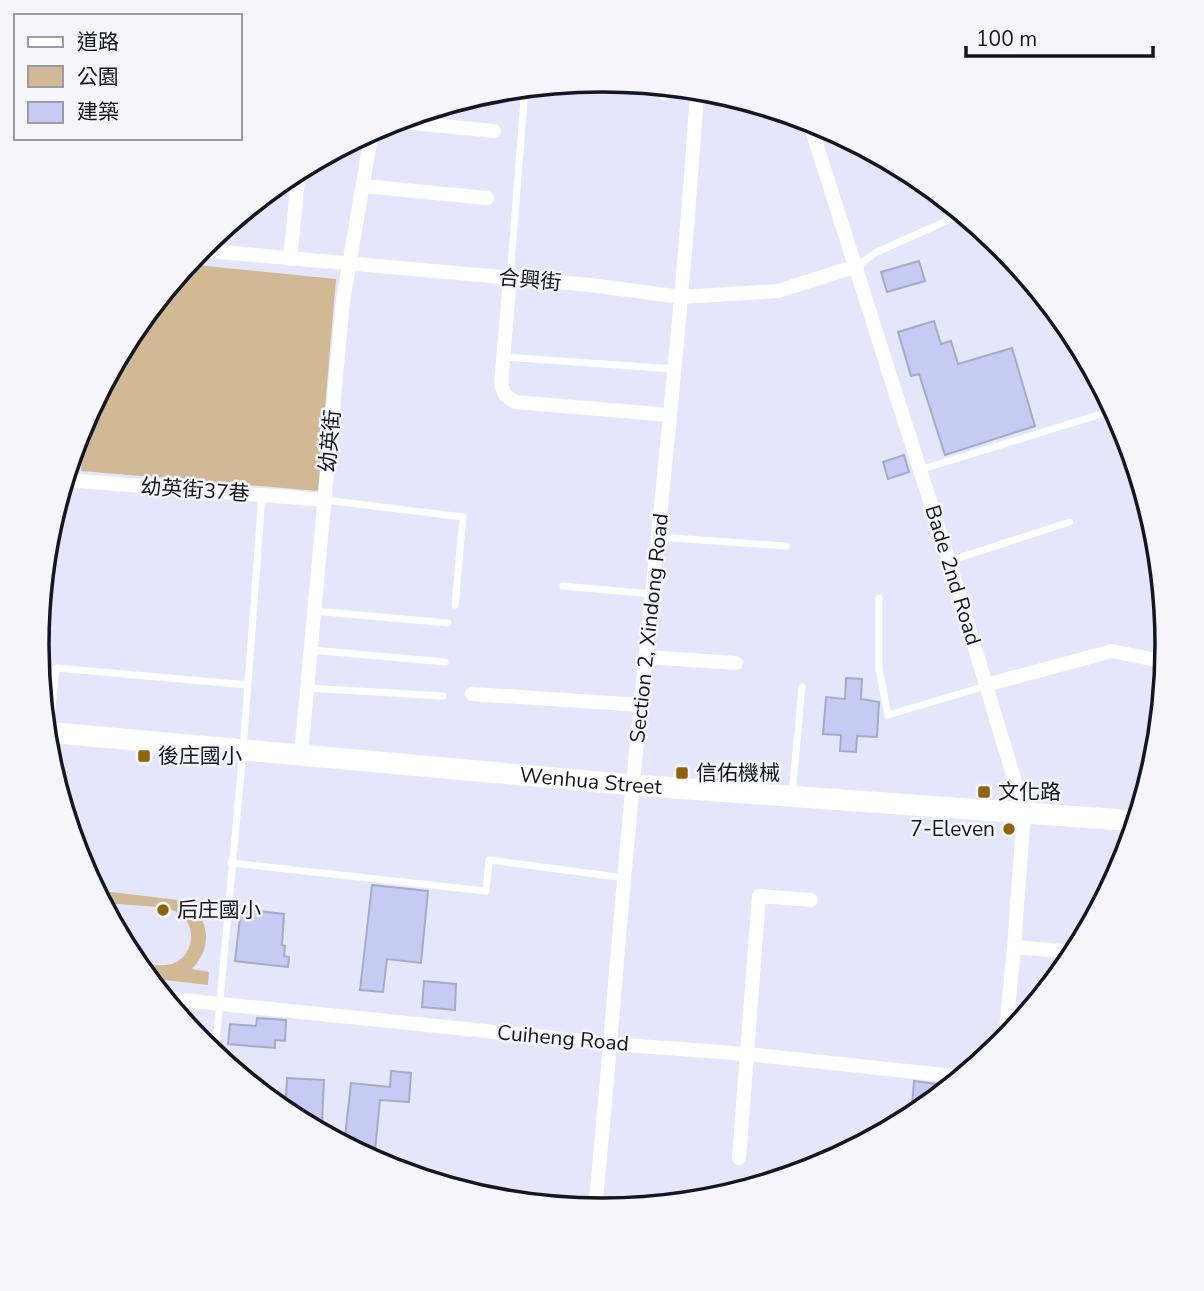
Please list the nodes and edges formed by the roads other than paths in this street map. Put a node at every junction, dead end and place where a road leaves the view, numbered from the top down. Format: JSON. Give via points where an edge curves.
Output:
{"nodes":[{"id":1,"x":524,"y":98,"type":"edge"},
{"id":2,"x":696,"y":106,"type":"dead end"},
{"id":3,"x":420,"y":124,"type":"edge"},
{"id":4,"x":495,"y":131,"type":"dead end"},
{"id":5,"x":814,"y":135,"type":"edge"},
{"id":6,"x":819,"y":137,"type":"edge"},
{"id":7,"x":815,"y":139,"type":"junction"},
{"id":8,"x":370,"y":144,"type":"edge"},
{"id":9,"x":298,"y":184,"type":"edge"},
{"id":10,"x":363,"y":186,"type":"junction"},
{"id":11,"x":487,"y":198,"type":"dead end"},
{"id":12,"x":953,"y":218,"type":"edge"},
{"id":13,"x":214,"y":251,"type":"edge"},
{"id":14,"x":290,"y":259,"type":"junction"},
{"id":15,"x":349,"y":264,"type":"junction"},
{"id":16,"x":857,"y":266,"type":"junction"},
{"id":17,"x":510,"y":278,"type":"junction"},
{"id":18,"x":682,"y":297,"type":"junction"},
{"id":19,"x":503,"y":357,"type":"junction"},
{"id":20,"x":675,"y":369,"type":"junction"},
{"id":21,"x":1104,"y":413,"type":"edge"},
{"id":22,"x":670,"y":415,"type":"junction"},
{"id":23,"x":920,"y":470,"type":"junction"},
{"id":24,"x":74,"y":481,"type":"edge"},
{"id":25,"x":325,"y":500,"type":"junction"},
{"id":26,"x":261,"y":503,"type":"junction"},
{"id":27,"x":1070,"y":522,"type":"dead end"},
{"id":28,"x":658,"y":537,"type":"junction"},
{"id":29,"x":786,"y":546,"type":"dead end"},
{"id":30,"x":949,"y":561,"type":"junction"},
{"id":31,"x":563,"y":586,"type":"dead end"},
{"id":32,"x":652,"y":594,"type":"junction"},
{"id":33,"x":878,"y":598,"type":"dead end"},
{"id":34,"x":455,"y":605,"type":"dead end"},
{"id":35,"x":314,"y":611,"type":"junction"},
{"id":36,"x":448,"y":623,"type":"dead end"},
{"id":37,"x":311,"y":650,"type":"junction"},
{"id":38,"x":646,"y":657,"type":"junction"},
{"id":39,"x":1155,"y":660,"type":"edge"},
{"id":40,"x":445,"y":662,"type":"dead end"},
{"id":41,"x":736,"y":663,"type":"dead end"},
{"id":42,"x":247,"y":685,"type":"junction"},
{"id":43,"x":986,"y":685,"type":"junction"},
{"id":44,"x":802,"y":687,"type":"dead end"},
{"id":45,"x":307,"y":688,"type":"junction"},
{"id":46,"x":472,"y":694,"type":"dead end"},
{"id":47,"x":443,"y":696,"type":"dead end"},
{"id":48,"x":52,"y":700,"type":"edge"},
{"id":49,"x":641,"y":705,"type":"junction"},
{"id":50,"x":57,"y":733,"type":"edge"},
{"id":51,"x":243,"y":750,"type":"junction"},
{"id":52,"x":301,"y":754,"type":"junction"},
{"id":53,"x":633,"y":785,"type":"junction"},
{"id":54,"x":792,"y":796,"type":"junction"},
{"id":55,"x":1024,"y":812,"type":"junction"},
{"id":56,"x":1127,"y":820,"type":"edge"},
{"id":57,"x":231,"y":863,"type":"junction"},
{"id":58,"x":625,"y":878,"type":"junction"},
{"id":59,"x":811,"y":900,"type":"dead end"},
{"id":60,"x":1014,"y":947,"type":"junction"},
{"id":61,"x":1063,"y":951,"type":"edge"},
{"id":62,"x":178,"y":1000,"type":"edge"},
{"id":63,"x":219,"y":1005,"type":"junction"},
{"id":64,"x":1007,"y":1022,"type":"edge"},
{"id":65,"x":216,"y":1042,"type":"edge"},
{"id":66,"x":612,"y":1044,"type":"junction"},
{"id":67,"x":747,"y":1054,"type":"junction"},
{"id":68,"x":949,"y":1076,"type":"edge"},
{"id":69,"x":739,"y":1158,"type":"dead end"},
{"id":70,"x":596,"y":1198,"type":"edge"}],
"edges":[{"from":1,"to":17,"type":"lane"},
{"from":2,"to":18,"type":"street","name":"Section 2, Xindong Road"},
{"from":3,"to":4,"type":"street"},
{"from":5,"to":7,"type":"street","name":"Bade 2nd Road"},
{"from":6,"to":7,"type":"lane"},
{"from":7,"to":16,"type":"street","name":"Bade 2nd Road"},
{"from":8,"to":10,"type":"street","name":"幼英街"},
{"from":9,"to":14,"type":"street"},
{"from":10,"to":11,"type":"street"},
{"from":10,"to":15,"type":"street","name":"幼英街"},
{"from":12,"to":16,"type":"lane","via":[[877,252]]},
{"from":13,"to":14,"type":"street","name":"合興街"},
{"from":14,"to":15,"type":"street","name":"合興街"},
{"from":15,"to":17,"type":"street","name":"合興街"},
{"from":15,"to":25,"type":"street","name":"幼英街"},
{"from":16,"to":18,"type":"street","name":"合興街","via":[[778,291]]},
{"from":16,"to":23,"type":"street","name":"Bade 2nd Road"},
{"from":17,"to":18,"type":"street","name":"合興街"},
{"from":17,"to":19,"type":"street"},
{"from":18,"to":20,"type":"street","name":"Section 2, Xindong Road"},
{"from":19,"to":20,"type":"lane"},
{"from":19,"to":22,"type":"street","via":[[501,385],[505,396],[515,402]]},
{"from":20,"to":22,"type":"street","name":"Section 2, Xindong Road"},
{"from":21,"to":23,"type":"lane"},
{"from":22,"to":28,"type":"street","name":"Section 2, Xindong Road"},
{"from":23,"to":30,"type":"street","name":"Bade 2nd Road"},
{"from":24,"to":26,"type":"street","name":"幼英街37巷"},
{"from":25,"to":26,"type":"street","name":"幼英街37巷"},
{"from":25,"to":34,"type":"lane","via":[[463,517]]},
{"from":25,"to":35,"type":"street","name":"幼英街"},
{"from":26,"to":42,"type":"lane"},
{"from":27,"to":30,"type":"lane"},
{"from":28,"to":29,"type":"lane"},
{"from":28,"to":32,"type":"street","name":"Section 2, Xindong Road"},
{"from":30,"to":43,"type":"street","name":"Bade 2nd Road"},
{"from":31,"to":32,"type":"lane"},
{"from":32,"to":38,"type":"street","name":"Section 2, Xindong Road"},
{"from":33,"to":43,"type":"lane","via":[[879,669],[888,715]]},
{"from":35,"to":36,"type":"lane"},
{"from":35,"to":37,"type":"street","name":"幼英街"},
{"from":37,"to":40,"type":"lane"},
{"from":37,"to":45,"type":"street","name":"幼英街"},
{"from":38,"to":41,"type":"street"},
{"from":38,"to":49,"type":"street","name":"Section 2, Xindong Road"},
{"from":39,"to":43,"type":"street","via":[[1112,652]]},
{"from":42,"to":48,"type":"lane","via":[[56,668]]},
{"from":42,"to":51,"type":"lane"},
{"from":43,"to":55,"type":"street","name":"Bade 2nd Road"},
{"from":44,"to":54,"type":"lane"},
{"from":45,"to":47,"type":"lane"},
{"from":45,"to":52,"type":"street","name":"幼英街"},
{"from":46,"to":49,"type":"street"},
{"from":49,"to":53,"type":"street","name":"Section 2, Xindong Road"},
{"from":50,"to":51,"type":"street","name":"Wenhua Street"},
{"from":51,"to":52,"type":"street","name":"Wenhua Street"},
{"from":51,"to":57,"type":"lane"},
{"from":52,"to":53,"type":"street","name":"Wenhua Street"},
{"from":53,"to":54,"type":"street","name":"Wenhua Street"},
{"from":53,"to":58,"type":"street","name":"Section 2, Xindong Road"},
{"from":54,"to":55,"type":"street","name":"Wenhua Street"},
{"from":55,"to":56,"type":"street","name":"Wenhua Street"},
{"from":55,"to":60,"type":"street","name":"Bade 2nd Road"},
{"from":57,"to":58,"type":"lane","via":[[486,891],[489,860]]},
{"from":57,"to":63,"type":"lane"},
{"from":58,"to":66,"type":"street","name":"Section 2, Xindong Road"},
{"from":59,"to":67,"type":"street","via":[[759,896]]},
{"from":60,"to":61,"type":"street"},
{"from":60,"to":64,"type":"street","name":"Bade 2nd Road"},
{"from":62,"to":63,"type":"street","name":"Cuiheng Road"},
{"from":63,"to":65,"type":"lane"},
{"from":63,"to":66,"type":"street","name":"Cuiheng Road"},
{"from":66,"to":67,"type":"street","name":"Cuiheng Road"},
{"from":66,"to":70,"type":"street","name":"Section 2, Xindong Road"},
{"from":67,"to":68,"type":"street","name":"Cuiheng Road"},
{"from":67,"to":69,"type":"street"}]}
